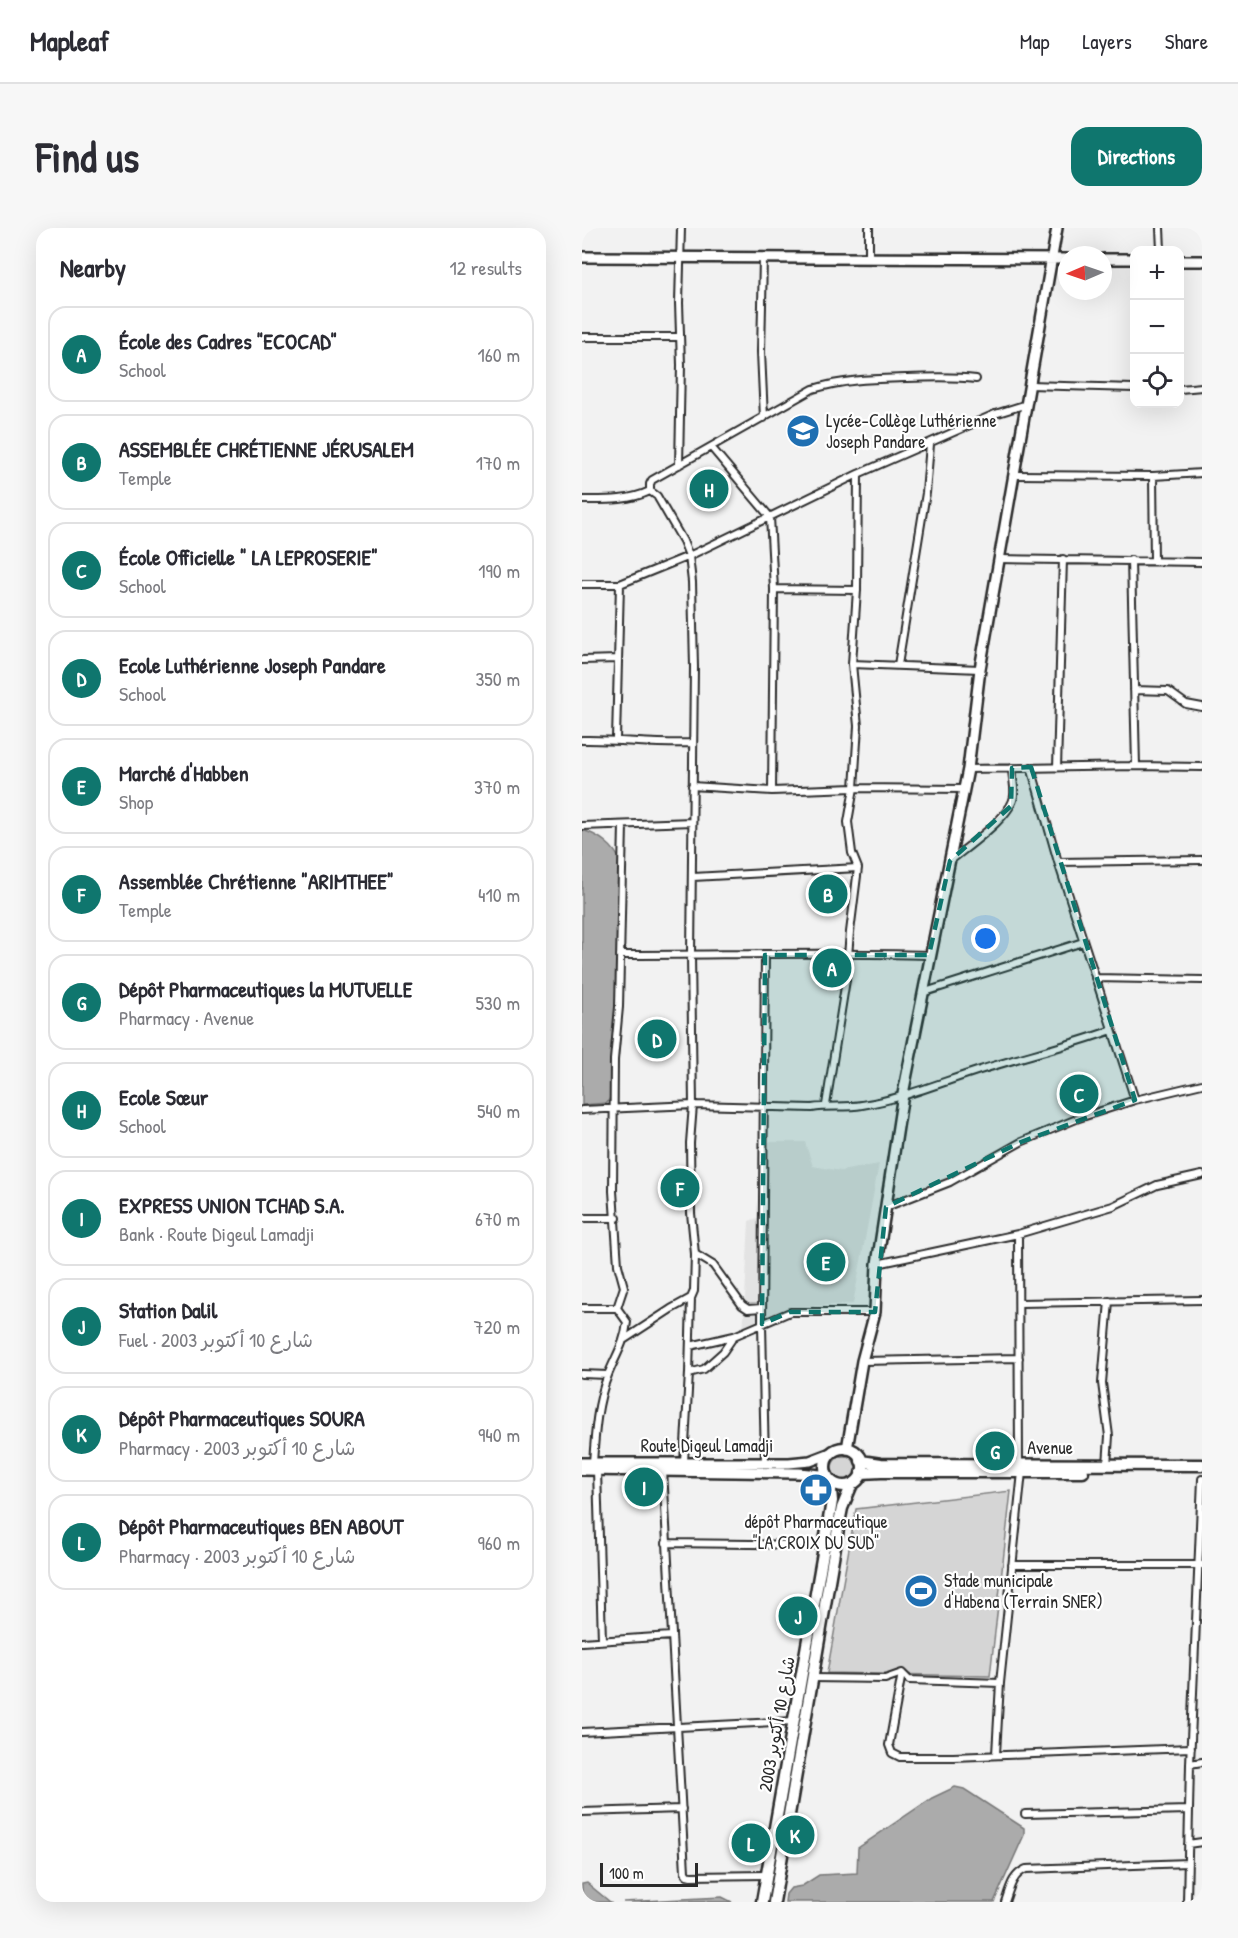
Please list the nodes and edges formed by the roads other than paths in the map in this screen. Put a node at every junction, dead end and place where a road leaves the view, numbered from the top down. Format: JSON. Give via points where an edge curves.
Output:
{"nodes":[{"id":1,"x":681,"y":228,"type":"edge"},
{"id":2,"x":869,"y":228,"type":"edge"},
{"id":3,"x":1057,"y":228,"type":"edge"},
{"id":4,"x":1160,"y":228,"type":"edge"},
{"id":5,"x":1161,"y":246,"type":"edge"},
{"id":6,"x":681,"y":256,"type":"junction"},
{"id":7,"x":582,"y":257,"type":"edge"},
{"id":8,"x":763,"y":258,"type":"junction"},
{"id":9,"x":868,"y":258,"type":"junction"},
{"id":10,"x":1052,"y":259,"type":"junction"},
{"id":11,"x":1058,"y":259,"type":"edge"},
{"id":12,"x":1112,"y":259,"type":"edge"},
{"id":13,"x":1130,"y":259,"type":"edge"},
{"id":14,"x":1184,"y":261,"type":"edge"},
{"id":15,"x":1202,"y":261,"type":"edge"},
{"id":16,"x":582,"y":337,"type":"edge"},
{"id":17,"x":679,"y":337,"type":"junction"},
{"id":18,"x":976,"y":379,"type":"dead end"},
{"id":19,"x":1029,"y":385,"type":"junction"},
{"id":20,"x":1202,"y":387,"type":"edge"},
{"id":21,"x":1130,"y":388,"type":"edge"},
{"id":22,"x":1184,"y":389,"type":"edge"},
{"id":23,"x":1027,"y":404,"type":"junction"},
{"id":24,"x":764,"y":418,"type":"junction"},
{"id":25,"x":930,"y":444,"type":"junction"},
{"id":26,"x":711,"y":447,"type":"junction"},
{"id":27,"x":679,"y":465,"type":"junction"},
{"id":28,"x":1202,"y":473,"type":"edge"},
{"id":29,"x":858,"y":474,"type":"junction"},
{"id":30,"x":1015,"y":475,"type":"junction"},
{"id":31,"x":1153,"y":476,"type":"junction"},
{"id":32,"x":650,"y":491,"type":"junction"},
{"id":33,"x":582,"y":500,"type":"edge"},
{"id":34,"x":770,"y":517,"type":"junction"},
{"id":35,"x":689,"y":556,"type":"junction"},
{"id":36,"x":999,"y":559,"type":"junction"},
{"id":37,"x":1063,"y":559,"type":"junction"},
{"id":38,"x":1131,"y":560,"type":"junction"},
{"id":39,"x":1154,"y":561,"type":"junction"},
{"id":40,"x":1202,"y":562,"type":"edge"},
{"id":41,"x":582,"y":584,"type":"edge"},
{"id":42,"x":620,"y":584,"type":"junction"},
{"id":43,"x":774,"y":589,"type":"junction"},
{"id":44,"x":856,"y":590,"type":"junction"},
{"id":45,"x":618,"y":659,"type":"junction"},
{"id":46,"x":582,"y":660,"type":"edge"},
{"id":47,"x":852,"y":664,"type":"junction"},
{"id":48,"x":898,"y":665,"type":"junction"},
{"id":49,"x":980,"y":669,"type":"junction"},
{"id":50,"x":1134,"y":690,"type":"junction"},
{"id":51,"x":1202,"y":707,"type":"edge"},
{"id":52,"x":616,"y":739,"type":"junction"},
{"id":53,"x":582,"y":740,"type":"edge"},
{"id":54,"x":693,"y":743,"type":"junction"},
{"id":55,"x":1136,"y":765,"type":"junction"},
{"id":56,"x":1031,"y":767,"type":"junction"},
{"id":57,"x":1202,"y":767,"type":"edge"},
{"id":58,"x":1012,"y":768,"type":"junction"},
{"id":59,"x":1057,"y":768,"type":"junction"},
{"id":60,"x":968,"y":769,"type":"junction"},
{"id":61,"x":692,"y":786,"type":"junction"},
{"id":62,"x":855,"y":788,"type":"junction"},
{"id":63,"x":964,"y":789,"type":"junction"},
{"id":64,"x":772,"y":791,"type":"junction"},
{"id":65,"x":692,"y":822,"type":"junction"},
{"id":66,"x":582,"y":825,"type":"edge"},
{"id":67,"x":623,"y":825,"type":"junction"},
{"id":68,"x":1202,"y":860,"type":"edge"},
{"id":69,"x":950,"y":861,"type":"junction"},
{"id":70,"x":1058,"y":862,"type":"junction"},
{"id":71,"x":858,"y":868,"type":"junction"},
{"id":72,"x":693,"y":877,"type":"junction"},
{"id":73,"x":1083,"y":942,"type":"junction"},
{"id":74,"x":848,"y":952,"type":"junction"},
{"id":75,"x":620,"y":955,"type":"junction"},
{"id":76,"x":691,"y":955,"type":"junction"},
{"id":77,"x":765,"y":955,"type":"junction"},
{"id":78,"x":929,"y":955,"type":"junction"},
{"id":79,"x":1095,"y":978,"type":"junction"},
{"id":80,"x":1202,"y":980,"type":"edge"},
{"id":81,"x":924,"y":992,"type":"junction"},
{"id":82,"x":1112,"y":1030,"type":"junction"},
{"id":83,"x":1202,"y":1084,"type":"edge"},
{"id":84,"x":903,"y":1094,"type":"junction"},
{"id":85,"x":1135,"y":1100,"type":"junction"},
{"id":86,"x":693,"y":1105,"type":"junction"},
{"id":87,"x":826,"y":1105,"type":"junction"},
{"id":88,"x":765,"y":1107,"type":"junction"},
{"id":89,"x":614,"y":1108,"type":"junction"},
{"id":90,"x":582,"y":1110,"type":"edge"},
{"id":91,"x":1202,"y":1175,"type":"edge"},
{"id":92,"x":886,"y":1207,"type":"junction"},
{"id":93,"x":582,"y":1218,"type":"edge"},
{"id":94,"x":617,"y":1218,"type":"junction"},
{"id":95,"x":1018,"y":1234,"type":"junction"},
{"id":96,"x":695,"y":1254,"type":"junction"},
{"id":97,"x":877,"y":1264,"type":"junction"},
{"id":98,"x":691,"y":1298,"type":"junction"},
{"id":99,"x":1202,"y":1300,"type":"edge"},
{"id":100,"x":1109,"y":1301,"type":"junction"},
{"id":101,"x":1019,"y":1304,"type":"junction"},
{"id":102,"x":582,"y":1308,"type":"edge"},
{"id":103,"x":616,"y":1308,"type":"junction"},
{"id":104,"x":762,"y":1308,"type":"junction"},
{"id":105,"x":875,"y":1312,"type":"junction"},
{"id":106,"x":762,"y":1324,"type":"junction"},
{"id":107,"x":734,"y":1336,"type":"junction"},
{"id":108,"x":625,"y":1339,"type":"junction"},
{"id":109,"x":690,"y":1346,"type":"junction"},
{"id":110,"x":1019,"y":1358,"type":"junction"},
{"id":111,"x":862,"y":1361,"type":"junction"},
{"id":112,"x":689,"y":1372,"type":"junction"},
{"id":113,"x":582,"y":1374,"type":"edge"},
{"id":114,"x":608,"y":1375,"type":"junction"},
{"id":115,"x":847,"y":1449,"type":"junction"},
{"id":116,"x":831,"y":1453,"type":"junction"},
{"id":117,"x":861,"y":1461,"type":"junction"},
{"id":118,"x":684,"y":1462,"type":"junction"},
{"id":119,"x":582,"y":1463,"type":"edge"},
{"id":120,"x":765,"y":1463,"type":"junction"},
{"id":121,"x":1107,"y":1465,"type":"junction"},
{"id":122,"x":1202,"y":1465,"type":"edge"},
{"id":123,"x":595,"y":1466,"type":"junction"},
{"id":124,"x":663,"y":1468,"type":"junction"},
{"id":125,"x":1020,"y":1468,"type":"junction"},
{"id":126,"x":582,"y":1470,"type":"edge"},
{"id":127,"x":1202,"y":1472,"type":"edge"},
{"id":128,"x":861,"y":1473,"type":"junction"},
{"id":129,"x":829,"y":1479,"type":"junction"},
{"id":130,"x":1202,"y":1479,"type":"edge"},
{"id":131,"x":852,"y":1484,"type":"junction"},
{"id":132,"x":666,"y":1543,"type":"junction"},
{"id":133,"x":824,"y":1545,"type":"junction"},
{"id":134,"x":1200,"y":1564,"type":"edge"},
{"id":135,"x":1012,"y":1566,"type":"junction"},
{"id":136,"x":670,"y":1636,"type":"junction"},
{"id":137,"x":602,"y":1640,"type":"junction"},
{"id":138,"x":582,"y":1642,"type":"edge"},
{"id":139,"x":1198,"y":1669,"type":"edge"},
{"id":140,"x":902,"y":1673,"type":"junction"},
{"id":141,"x":812,"y":1678,"type":"junction"},
{"id":142,"x":999,"y":1683,"type":"junction"},
{"id":143,"x":795,"y":1721,"type":"junction"},
{"id":144,"x":677,"y":1729,"type":"junction"},
{"id":145,"x":582,"y":1732,"type":"edge"},
{"id":146,"x":1191,"y":1748,"type":"junction"},
{"id":147,"x":996,"y":1755,"type":"junction"},
{"id":148,"x":1202,"y":1762,"type":"edge"},
{"id":149,"x":1190,"y":1764,"type":"junction"},
{"id":150,"x":682,"y":1809,"type":"junction"},
{"id":151,"x":1189,"y":1810,"type":"junction"},
{"id":152,"x":582,"y":1812,"type":"edge"},
{"id":153,"x":1025,"y":1815,"type":"dead end"},
{"id":154,"x":1202,"y":1842,"type":"edge"},
{"id":155,"x":1188,"y":1844,"type":"junction"},
{"id":156,"x":1188,"y":1863,"type":"junction"},
{"id":157,"x":767,"y":1875,"type":"junction"},
{"id":158,"x":762,"y":1902,"type":"edge"},
{"id":159,"x":774,"y":1902,"type":"edge"},
{"id":160,"x":1005,"y":1902,"type":"edge"},
{"id":161,"x":1188,"y":1902,"type":"edge"}],
"edges":[{"from":1,"to":6,"type":"street"},
{"from":2,"to":9,"type":"street"},
{"from":3,"to":10,"type":"street"},
{"from":4,"to":5,"type":"street"},
{"from":6,"to":7,"type":"street"},
{"from":6,"to":8,"type":"street"},
{"from":6,"to":17,"type":"street"},
{"from":8,"to":9,"type":"street"},
{"from":8,"to":24,"type":"street"},
{"from":9,"to":10,"type":"street"},
{"from":10,"to":11,"type":"street"},
{"from":10,"to":19,"type":"street"},
{"from":12,"to":13,"type":"street"},
{"from":14,"to":15,"type":"street"},
{"from":16,"to":17,"type":"street"},
{"from":17,"to":27,"type":"street"},
{"from":18,"to":24,"type":"street","via":[[940,376],[836,382],[813,389]]},
{"from":19,"to":21,"type":"street"},
{"from":19,"to":23,"type":"street"},
{"from":20,"to":22,"type":"street"},
{"from":23,"to":25,"type":"street"},
{"from":23,"to":30,"type":"street"},
{"from":24,"to":26,"type":"street"},
{"from":25,"to":29,"type":"street"},
{"from":25,"to":48,"type":"street","via":[[925,501]]},
{"from":26,"to":27,"type":"street"},
{"from":26,"to":34,"type":"street"},
{"from":27,"to":32,"type":"street","via":[[652,480]]},
{"from":28,"to":31,"type":"street"},
{"from":29,"to":34,"type":"street"},
{"from":29,"to":44,"type":"street"},
{"from":30,"to":31,"type":"street"},
{"from":30,"to":36,"type":"street"},
{"from":31,"to":39,"type":"street"},
{"from":32,"to":33,"type":"street","via":[[638,497]]},
{"from":32,"to":35,"type":"street","via":[[657,496]]},
{"from":34,"to":35,"type":"street"},
{"from":34,"to":43,"type":"street"},
{"from":35,"to":42,"type":"street"},
{"from":35,"to":54,"type":"street"},
{"from":36,"to":37,"type":"street"},
{"from":36,"to":49,"type":"street"},
{"from":37,"to":38,"type":"street"},
{"from":37,"to":59,"type":"street"},
{"from":38,"to":39,"type":"street"},
{"from":38,"to":50,"type":"street"},
{"from":39,"to":40,"type":"street"},
{"from":41,"to":42,"type":"street"},
{"from":42,"to":45,"type":"street"},
{"from":43,"to":44,"type":"street"},
{"from":43,"to":64,"type":"street"},
{"from":44,"to":47,"type":"street"},
{"from":45,"to":46,"type":"street"},
{"from":45,"to":52,"type":"street"},
{"from":47,"to":48,"type":"street"},
{"from":47,"to":62,"type":"street","via":[[858,726]]},
{"from":48,"to":49,"type":"street"},
{"from":49,"to":60,"type":"street"},
{"from":50,"to":51,"type":"street","via":[[1168,691],[1186,704]]},
{"from":50,"to":55,"type":"street"},
{"from":52,"to":53,"type":"street"},
{"from":52,"to":54,"type":"street","via":[[651,744]]},
{"from":54,"to":61,"type":"street"},
{"from":55,"to":57,"type":"street"},
{"from":55,"to":59,"type":"street"},
{"from":56,"to":58,"type":"street"},
{"from":56,"to":59,"type":"street"},
{"from":56,"to":70,"type":"street"},
{"from":58,"to":60,"type":"street"},
{"from":58,"to":69,"type":"street","via":[[1015,797],[1011,806]]},
{"from":60,"to":63,"type":"street"},
{"from":61,"to":64,"type":"street"},
{"from":61,"to":65,"type":"street"},
{"from":62,"to":63,"type":"street"},
{"from":62,"to":64,"type":"street"},
{"from":62,"to":71,"type":"street","via":[[848,822]]},
{"from":63,"to":69,"type":"street"},
{"from":65,"to":67,"type":"street"},
{"from":65,"to":72,"type":"street"},
{"from":66,"to":67,"type":"street"},
{"from":67,"to":75,"type":"street"},
{"from":68,"to":70,"type":"street"},
{"from":69,"to":78,"type":"street"},
{"from":70,"to":73,"type":"street"},
{"from":71,"to":72,"type":"street"},
{"from":71,"to":74,"type":"street"},
{"from":72,"to":76,"type":"street"},
{"from":73,"to":79,"type":"street"},
{"from":73,"to":81,"type":"street"},
{"from":74,"to":77,"type":"street"},
{"from":74,"to":78,"type":"street"},
{"from":74,"to":87,"type":"street"},
{"from":75,"to":76,"type":"street"},
{"from":75,"to":89,"type":"street"},
{"from":76,"to":77,"type":"street"},
{"from":76,"to":86,"type":"street"},
{"from":77,"to":88,"type":"street"},
{"from":78,"to":81,"type":"street"},
{"from":79,"to":80,"type":"street"},
{"from":79,"to":82,"type":"street"},
{"from":81,"to":84,"type":"street"},
{"from":82,"to":84,"type":"street"},
{"from":82,"to":85,"type":"street"},
{"from":83,"to":85,"type":"street"},
{"from":84,"to":87,"type":"street","via":[[861,1106]]},
{"from":84,"to":92,"type":"street"},
{"from":85,"to":92,"type":"street","via":[[1021,1142],[950,1182]]},
{"from":86,"to":88,"type":"street"},
{"from":86,"to":89,"type":"street"},
{"from":86,"to":96,"type":"street","via":[[690,1190]]},
{"from":87,"to":88,"type":"street"},
{"from":88,"to":104,"type":"street"},
{"from":89,"to":90,"type":"street"},
{"from":89,"to":94,"type":"street"},
{"from":91,"to":95,"type":"street","via":[[1157,1185],[1113,1206]]},
{"from":92,"to":97,"type":"street"},
{"from":93,"to":94,"type":"street"},
{"from":94,"to":103,"type":"street","via":[[618,1265],[624,1287]]},
{"from":95,"to":97,"type":"street"},
{"from":95,"to":101,"type":"street"},
{"from":96,"to":98,"type":"street"},
{"from":96,"to":104,"type":"street","via":[[713,1265],[742,1305],[748,1309]]},
{"from":97,"to":105,"type":"street"},
{"from":98,"to":108,"type":"street"},
{"from":98,"to":109,"type":"street"},
{"from":99,"to":100,"type":"street"},
{"from":100,"to":101,"type":"street"},
{"from":100,"to":121,"type":"street","via":[[1102,1383],[1108,1422]]},
{"from":101,"to":110,"type":"street"},
{"from":102,"to":103,"type":"street"},
{"from":103,"to":108,"type":"street","via":[[627,1322]]},
{"from":104,"to":106,"type":"street"},
{"from":105,"to":106,"type":"street","via":[[790,1312]]},
{"from":105,"to":111,"type":"street"},
{"from":106,"to":107,"type":"street"},
{"from":106,"to":120,"type":"street"},
{"from":107,"to":109,"type":"street"},
{"from":107,"to":112,"type":"street","via":[[704,1369]]},
{"from":108,"to":114,"type":"street"},
{"from":109,"to":112,"type":"street"},
{"from":110,"to":111,"type":"street"},
{"from":110,"to":125,"type":"street"},
{"from":111,"to":115,"type":"street"},
{"from":112,"to":118,"type":"street"},
{"from":113,"to":114,"type":"street"},
{"from":114,"to":123,"type":"street","via":[[596,1421]]},
{"from":115,"to":116,"type":"highway"},
{"from":115,"to":117,"type":"highway"},
{"from":116,"to":120,"type":"street","name":"Route Digeul Lamadji","via":[[810,1461]]},
{"from":116,"to":129,"type":"highway","via":[[826,1462]]},
{"from":117,"to":125,"type":"highway","name":"Avenue"},
{"from":117,"to":128,"type":"highway"},
{"from":118,"to":120,"type":"street","name":"Route Digeul Lamadji"},
{"from":118,"to":124,"type":"street","name":"Route Digeul Lamadji"},
{"from":119,"to":123,"type":"street","name":"Route Digeul Lamadji"},
{"from":121,"to":122,"type":"highway","name":"Avenue"},
{"from":121,"to":125,"type":"highway","name":"Avenue"},
{"from":123,"to":124,"type":"street","name":"Route Digeul Lamadji"},
{"from":123,"to":126,"type":"street"},
{"from":123,"to":137,"type":"street"},
{"from":124,"to":129,"type":"street","via":[[800,1473]]},
{"from":124,"to":132,"type":"street"},
{"from":125,"to":127,"type":"highway"},
{"from":125,"to":128,"type":"highway"},
{"from":125,"to":135,"type":"street"},
{"from":128,"to":131,"type":"highway"},
{"from":129,"to":131,"type":"highway","via":[[840,1486]]},
{"from":129,"to":133,"type":"highway","name":"شارع 10 أكتوبر 2003","via":[[832,1501]]},
{"from":130,"to":134,"type":"street"},
{"from":131,"to":141,"type":"highway","name":"شارع 10 أكتوبر 2003","via":[[842,1508]]},
{"from":132,"to":133,"type":"street"},
{"from":132,"to":136,"type":"street"},
{"from":133,"to":143,"type":"highway","name":"شارع 10 أكتوبر 2003"},
{"from":134,"to":135,"type":"street"},
{"from":134,"to":139,"type":"street"},
{"from":135,"to":142,"type":"street"},
{"from":136,"to":137,"type":"street"},
{"from":136,"to":144,"type":"street"},
{"from":137,"to":138,"type":"street"},
{"from":139,"to":146,"type":"street"},
{"from":140,"to":141,"type":"street","via":[[885,1679]]},
{"from":140,"to":142,"type":"street","via":[[909,1680]]},
{"from":140,"to":147,"type":"street","via":[[889,1745],[892,1753],[900,1757]]},
{"from":141,"to":159,"type":"highway","name":"شارع 10 أكتوبر 2003"},
{"from":142,"to":147,"type":"street"},
{"from":143,"to":144,"type":"street"},
{"from":143,"to":157,"type":"highway","name":"شارع 10 أكتوبر 2003"},
{"from":144,"to":145,"type":"street"},
{"from":144,"to":150,"type":"street"},
{"from":146,"to":147,"type":"street"},
{"from":146,"to":149,"type":"street"},
{"from":148,"to":149,"type":"street"},
{"from":149,"to":151,"type":"street"},
{"from":150,"to":152,"type":"street"},
{"from":150,"to":157,"type":"street","via":[[687,1875]]},
{"from":151,"to":153,"type":"street"},
{"from":151,"to":155,"type":"street"},
{"from":154,"to":155,"type":"street"},
{"from":155,"to":156,"type":"street"},
{"from":156,"to":160,"type":"street","via":[[1026,1869],[1013,1879]]},
{"from":156,"to":161,"type":"street"},
{"from":157,"to":158,"type":"highway","name":"شارع 10 أكتوبر 2003"}]}
